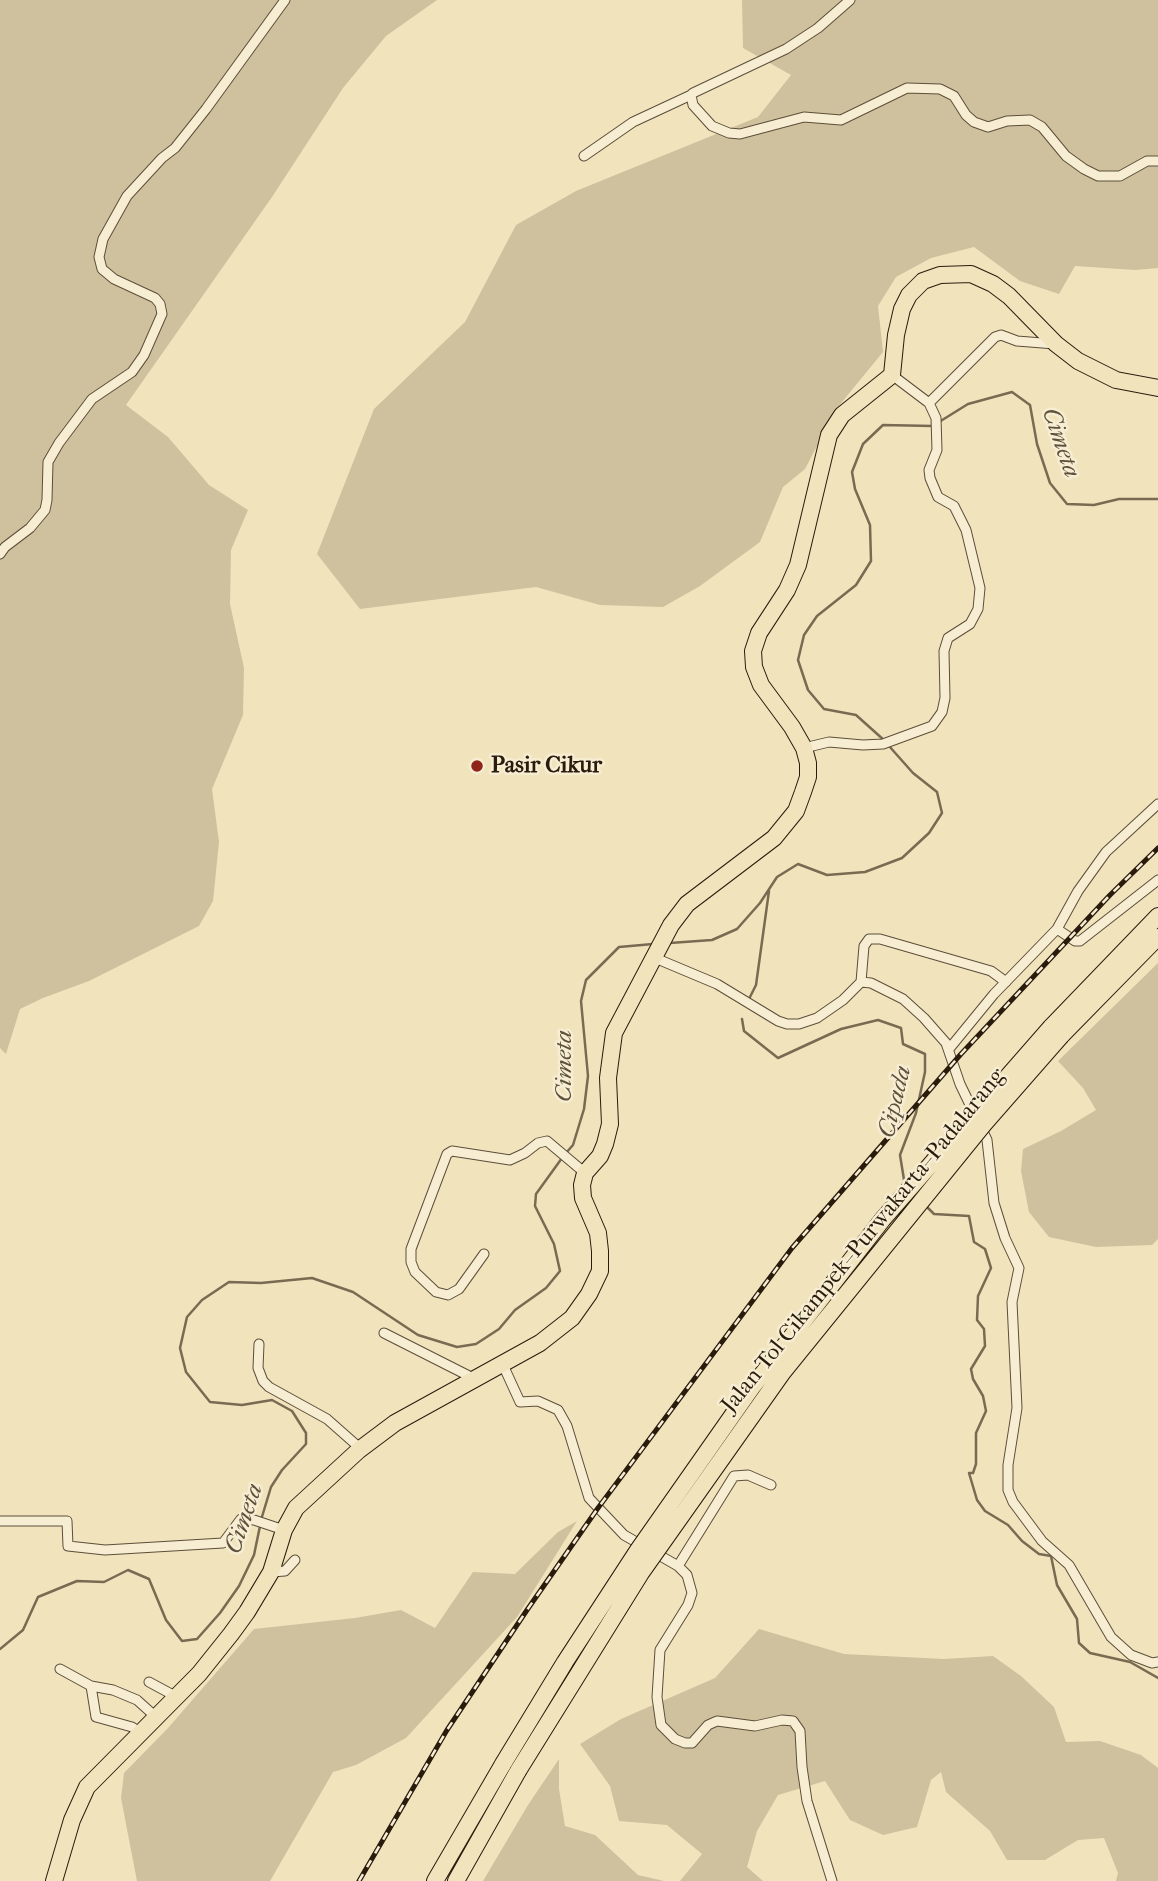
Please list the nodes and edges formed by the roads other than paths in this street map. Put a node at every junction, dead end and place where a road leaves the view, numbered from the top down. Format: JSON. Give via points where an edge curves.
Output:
{"nodes":[{"id":1,"x":285,"y":0,"type":"edge"},
{"id":2,"x":850,"y":0,"type":"edge"},
{"id":3,"x":691,"y":95,"type":"junction"},
{"id":4,"x":584,"y":156,"type":"dead end"},
{"id":5,"x":1158,"y":161,"type":"edge"},
{"id":6,"x":1056,"y":344,"type":"junction"},
{"id":7,"x":892,"y":375,"type":"junction"},
{"id":8,"x":1158,"y":388,"type":"edge"},
{"id":9,"x":929,"y":403,"type":"junction"},
{"id":10,"x":0,"y":554,"type":"edge"},
{"id":11,"x":804,"y":747,"type":"junction"},
{"id":12,"x":1158,"y":804,"type":"edge"},
{"id":13,"x":1158,"y":880,"type":"edge"},
{"id":14,"x":1158,"y":916,"type":"edge"},
{"id":15,"x":1057,"y":929,"type":"junction"},
{"id":16,"x":1158,"y":937,"type":"edge"},
{"id":17,"x":657,"y":954,"type":"junction"},
{"id":18,"x":860,"y":982,"type":"junction"},
{"id":19,"x":1006,"y":982,"type":"junction"},
{"id":20,"x":1056,"y":1032,"type":"junction"},
{"id":21,"x":949,"y":1049,"type":"junction"},
{"id":22,"x":580,"y":1168,"type":"junction"},
{"id":23,"x":484,"y":1254,"type":"dead end"},
{"id":24,"x":384,"y":1333,"type":"dead end"},
{"id":25,"x":259,"y":1344,"type":"dead end"},
{"id":26,"x":503,"y":1365,"type":"junction"},
{"id":27,"x":475,"y":1379,"type":"junction"},
{"id":28,"x":361,"y":1448,"type":"junction"},
{"id":29,"x":771,"y":1485,"type":"dead end"},
{"id":30,"x":0,"y":1521,"type":"edge"},
{"id":31,"x":284,"y":1530,"type":"junction"},
{"id":32,"x":295,"y":1560,"type":"dead end"},
{"id":33,"x":678,"y":1566,"type":"junction"},
{"id":34,"x":271,"y":1572,"type":"junction"},
{"id":35,"x":1158,"y":1662,"type":"edge"},
{"id":36,"x":60,"y":1669,"type":"dead end"},
{"id":37,"x":149,"y":1682,"type":"dead end"},
{"id":38,"x":91,"y":1686,"type":"junction"},
{"id":39,"x":175,"y":1696,"type":"junction"},
{"id":40,"x":157,"y":1718,"type":"junction"},
{"id":41,"x":141,"y":1733,"type":"junction"},
{"id":42,"x":510,"y":1768,"type":"junction"},
{"id":43,"x":54,"y":1881,"type":"edge"},
{"id":44,"x":435,"y":1881,"type":"edge"},
{"id":45,"x":456,"y":1881,"type":"edge"},
{"id":46,"x":832,"y":1881,"type":"edge"}],
"edges":[{"from":1,"to":10,"type":"street","via":[[175,148],[127,197],[103,239],[102,269],[155,298],[162,314],[132,372],[92,399],[59,443],[48,463],[44,510]]},
{"from":2,"to":3,"type":"street","via":[[786,49]]},
{"from":3,"to":4,"type":"street","via":[[633,122]]},
{"from":3,"to":5,"type":"street","via":[[693,105],[712,126],[740,134],[804,117],[841,120],[906,88],[940,89],[954,96],[974,122],[988,127],[1030,120],[1042,127],[1066,156],[1098,176],[1120,176],[1147,160]]},
{"from":6,"to":7,"type":"highway","via":[[993,284],[971,274],[940,275],[923,281],[902,309]]},
{"from":6,"to":8,"type":"highway","via":[[1116,380]]},
{"from":6,"to":9,"type":"street","via":[[995,337]]},
{"from":7,"to":9,"type":"street"},
{"from":7,"to":11,"type":"highway","via":[[842,415],[829,435],[798,565],[753,651],[761,685]]},
{"from":9,"to":11,"type":"street","via":[[937,434],[930,478],[938,497],[954,506],[965,530],[980,588],[978,609],[970,624],[948,638],[944,651],[942,712],[932,726],[887,742]]},
{"from":11,"to":17,"type":"highway","via":[[808,777],[796,811],[774,838],[687,904]]},
{"from":12,"to":15,"type":"street","via":[[1106,852]]},
{"from":13,"to":15,"type":"street","via":[[1080,941]]},
{"from":14,"to":20,"type":"highway","name":"Jalan Tol Cikampek–Purwakarta–Padalarang"},
{"from":15,"to":19,"type":"street"},
{"from":16,"to":20,"type":"highway","name":"Jalan Tol Cikampek–Purwakarta–Padalarang"},
{"from":17,"to":18,"type":"street","via":[[778,1021],[799,1024],[826,1013]]},
{"from":17,"to":22,"type":"highway","via":[[614,1033],[606,1144],[600,1156]]},
{"from":18,"to":19,"type":"street","via":[[869,939],[991,971]]},
{"from":18,"to":21,"type":"street","via":[[903,999]]},
{"from":19,"to":21,"type":"street"},
{"from":20,"to":42,"type":"highway","name":"Jalan Tol Cikampek–Purwakarta–Padalarang","bridge":true,"via":[[883,1219],[746,1396],[605,1598]]},
{"from":21,"to":35,"type":"street","via":[[987,1140],[994,1203],[1019,1268],[1012,1302],[1017,1408],[1008,1490],[1037,1535],[1069,1565],[1111,1637],[1130,1655]]},
{"from":22,"to":23,"type":"street","via":[[547,1141],[510,1160],[452,1151],[444,1158],[411,1249],[415,1272],[436,1292],[448,1295],[459,1289]]},
{"from":22,"to":26,"type":"highway","via":[[583,1198],[598,1233],[597,1278],[572,1318]]},
{"from":24,"to":27,"type":"street"},
{"from":25,"to":28,"type":"street","via":[[258,1368],[263,1381],[327,1419]]},
{"from":26,"to":27,"type":"highway"},
{"from":26,"to":33,"type":"street","via":[[520,1402],[538,1401],[558,1410],[589,1498],[624,1535]]},
{"from":27,"to":28,"type":"highway","via":[[395,1423]]},
{"from":28,"to":31,"type":"highway","via":[[296,1508]]},
{"from":29,"to":33,"type":"street","via":[[748,1475],[734,1476]]},
{"from":30,"to":31,"type":"street","via":[[67,1521],[68,1546],[105,1550],[223,1543],[241,1519]]},
{"from":31,"to":34,"type":"highway"},
{"from":32,"to":34,"type":"street","via":[[285,1571]]},
{"from":33,"to":46,"type":"street","via":[[687,1575],[692,1593],[660,1650],[657,1697],[661,1725],[685,1743],[717,1721],[755,1726],[793,1721],[800,1731],[807,1801]]},
{"from":34,"to":39,"type":"highway","via":[[231,1634]]},
{"from":36,"to":38,"type":"street"},
{"from":37,"to":39,"type":"street"},
{"from":38,"to":40,"type":"street","via":[[137,1700]]},
{"from":38,"to":41,"type":"street","via":[[97,1717]]},
{"from":39,"to":40,"type":"highway"},
{"from":40,"to":41,"type":"highway"},
{"from":41,"to":43,"type":"highway","via":[[88,1787]]},
{"from":42,"to":44,"type":"highway","name":"Jalan Tol Cikampek–Purwakarta–Padalarang"},
{"from":42,"to":45,"type":"highway","name":"Jalan Tol Cikampek–Purwakarta–Padalarang"}]}
